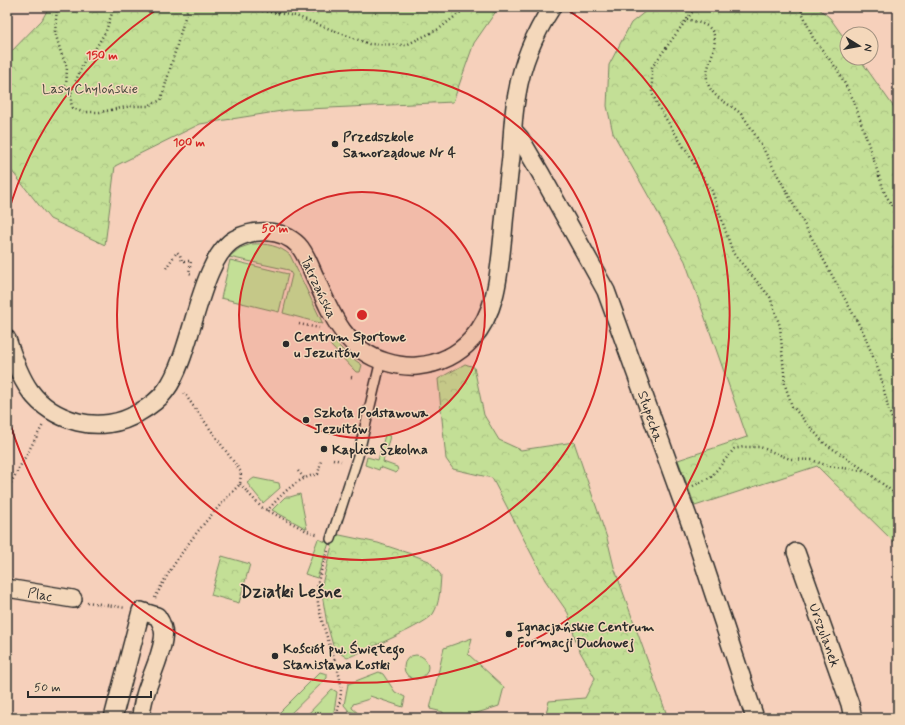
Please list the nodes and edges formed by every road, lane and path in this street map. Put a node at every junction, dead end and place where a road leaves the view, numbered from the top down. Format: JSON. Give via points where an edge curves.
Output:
{"nodes":[{"id":1,"x":57,"y":7,"type":"edge"},
{"id":2,"x":114,"y":7,"type":"edge"},
{"id":3,"x":188,"y":7,"type":"edge"},
{"id":4,"x":251,"y":7,"type":"edge"},
{"id":5,"x":467,"y":7,"type":"edge"},
{"id":6,"x":552,"y":7,"type":"edge"},
{"id":7,"x":698,"y":7,"type":"edge"},
{"id":8,"x":800,"y":7,"type":"edge"},
{"id":9,"x":687,"y":18,"type":"junction"},
{"id":10,"x":71,"y":93,"type":"junction"},
{"id":11,"x":513,"y":130,"type":"junction"},
{"id":12,"x":898,"y":214,"type":"edge"},
{"id":13,"x":166,"y":268,"type":"dead end"},
{"id":14,"x":189,"y":273,"type":"dead end"},
{"id":15,"x":299,"y":324,"type":"dead end"},
{"id":16,"x":320,"y":328,"type":"dead end"},
{"id":17,"x":7,"y":339,"type":"edge"},
{"id":18,"x":381,"y":360,"type":"junction"},
{"id":19,"x":181,"y":389,"type":"dead end"},
{"id":20,"x":46,"y":419,"type":"dead end"},
{"id":21,"x":898,"y":433,"type":"edge"},
{"id":22,"x":333,"y":459,"type":"dead end"},
{"id":23,"x":321,"y":460,"type":"dead end"},
{"id":24,"x":341,"y":461,"type":"dead end"},
{"id":25,"x":298,"y":470,"type":"dead end"},
{"id":26,"x":866,"y":471,"type":"junction"},
{"id":27,"x":304,"y":478,"type":"junction"},
{"id":28,"x":240,"y":484,"type":"junction"},
{"id":29,"x":7,"y":490,"type":"edge"},
{"id":30,"x":678,"y":492,"type":"junction"},
{"id":31,"x":898,"y":496,"type":"edge"},
{"id":32,"x":267,"y":510,"type":"junction"},
{"id":33,"x":331,"y":539,"type":"junction"},
{"id":34,"x":796,"y":552,"type":"dead end"},
{"id":35,"x":164,"y":582,"type":"dead end"},
{"id":36,"x":7,"y":588,"type":"edge"},
{"id":37,"x":73,"y":599,"type":"joint"},
{"id":38,"x":128,"y":608,"type":"dead end"},
{"id":39,"x":295,"y":713,"type":"dead end"},
{"id":40,"x":113,"y":718,"type":"edge"},
{"id":41,"x":141,"y":718,"type":"edge"},
{"id":42,"x":310,"y":718,"type":"edge"},
{"id":43,"x":336,"y":718,"type":"edge"},
{"id":44,"x":755,"y":718,"type":"edge"},
{"id":45,"x":853,"y":718,"type":"edge"}],
"edges":[{"from":1,"to":10,"type":"path","via":[[56,32],[61,53],[68,67],[66,86]]},
{"from":2,"to":10,"type":"path","via":[[106,31],[91,56],[84,61]]},
{"from":3,"to":10,"type":"path","via":[[161,100],[148,106],[82,112],[73,108],[70,103]]},
{"from":4,"to":5,"type":"path","via":[[296,16],[369,44],[406,45],[439,29]]},
{"from":6,"to":11,"type":"street","name":"Tatrzańska","via":[[536,35],[522,72],[516,95]]},
{"from":7,"to":9,"type":"path"},
{"from":8,"to":12,"type":"path","via":[[813,38],[837,69],[854,101],[885,194]]},
{"from":9,"to":21,"type":"path","via":[[708,26],[714,35],[715,46],[708,70],[709,85],[717,97],[741,114],[759,141],[864,334],[880,374]]},
{"from":9,"to":26,"type":"path","via":[[652,67],[652,93],[712,191],[733,253],[770,298],[780,326],[785,385],[792,406],[824,443]]},
{"from":11,"to":18,"type":"street","name":"Tatrzańska","via":[[499,271],[492,304],[486,318],[471,340],[438,362],[412,366]]},
{"from":11,"to":30,"type":"street","name":"Słupecka","via":[[542,174],[606,290]]},
{"from":13,"to":14,"type":"path","via":[[177,252],[182,261],[191,261]]},
{"from":15,"to":16,"type":"path"},
{"from":17,"to":18,"type":"street","name":"Tatrzańska","via":[[18,372],[27,388],[39,401],[56,412],[86,424],[116,423],[132,418],[160,397],[176,374],[209,275],[223,248],[243,235],[262,231],[279,234],[298,245],[334,320],[343,333],[365,354]]},
{"from":18,"to":33,"type":"lane","via":[[358,456]]},
{"from":19,"to":28,"type":"path","via":[[241,472]]},
{"from":20,"to":29,"type":"path"},
{"from":22,"to":24,"type":"path"},
{"from":23,"to":27,"type":"path","via":[[318,474]]},
{"from":25,"to":27,"type":"path"},
{"from":26,"to":30,"type":"path","via":[[828,466],[812,460],[790,459],[760,447],[744,447],[734,449],[711,477]]},
{"from":26,"to":31,"type":"path"},
{"from":27,"to":32,"type":"path","via":[[286,490]]},
{"from":28,"to":32,"type":"path","via":[[260,507]]},
{"from":28,"to":35,"type":"path","via":[[209,516]]},
{"from":30,"to":44,"type":"street","name":"Słupecka"},
{"from":32,"to":33,"type":"path","via":[[307,531]]},
{"from":33,"to":43,"type":"path","via":[[317,595],[340,680],[341,696]]},
{"from":34,"to":45,"type":"street","name":"Urszulanek"},
{"from":36,"to":37,"type":"street","name":"Plac"},
{"from":37,"to":38,"type":"path"},
{"from":39,"to":42,"type":"path"},
{"from":40,"to":41,"type":"street","via":[[141,611],[157,616],[163,630],[163,640],[146,690]]}]}
